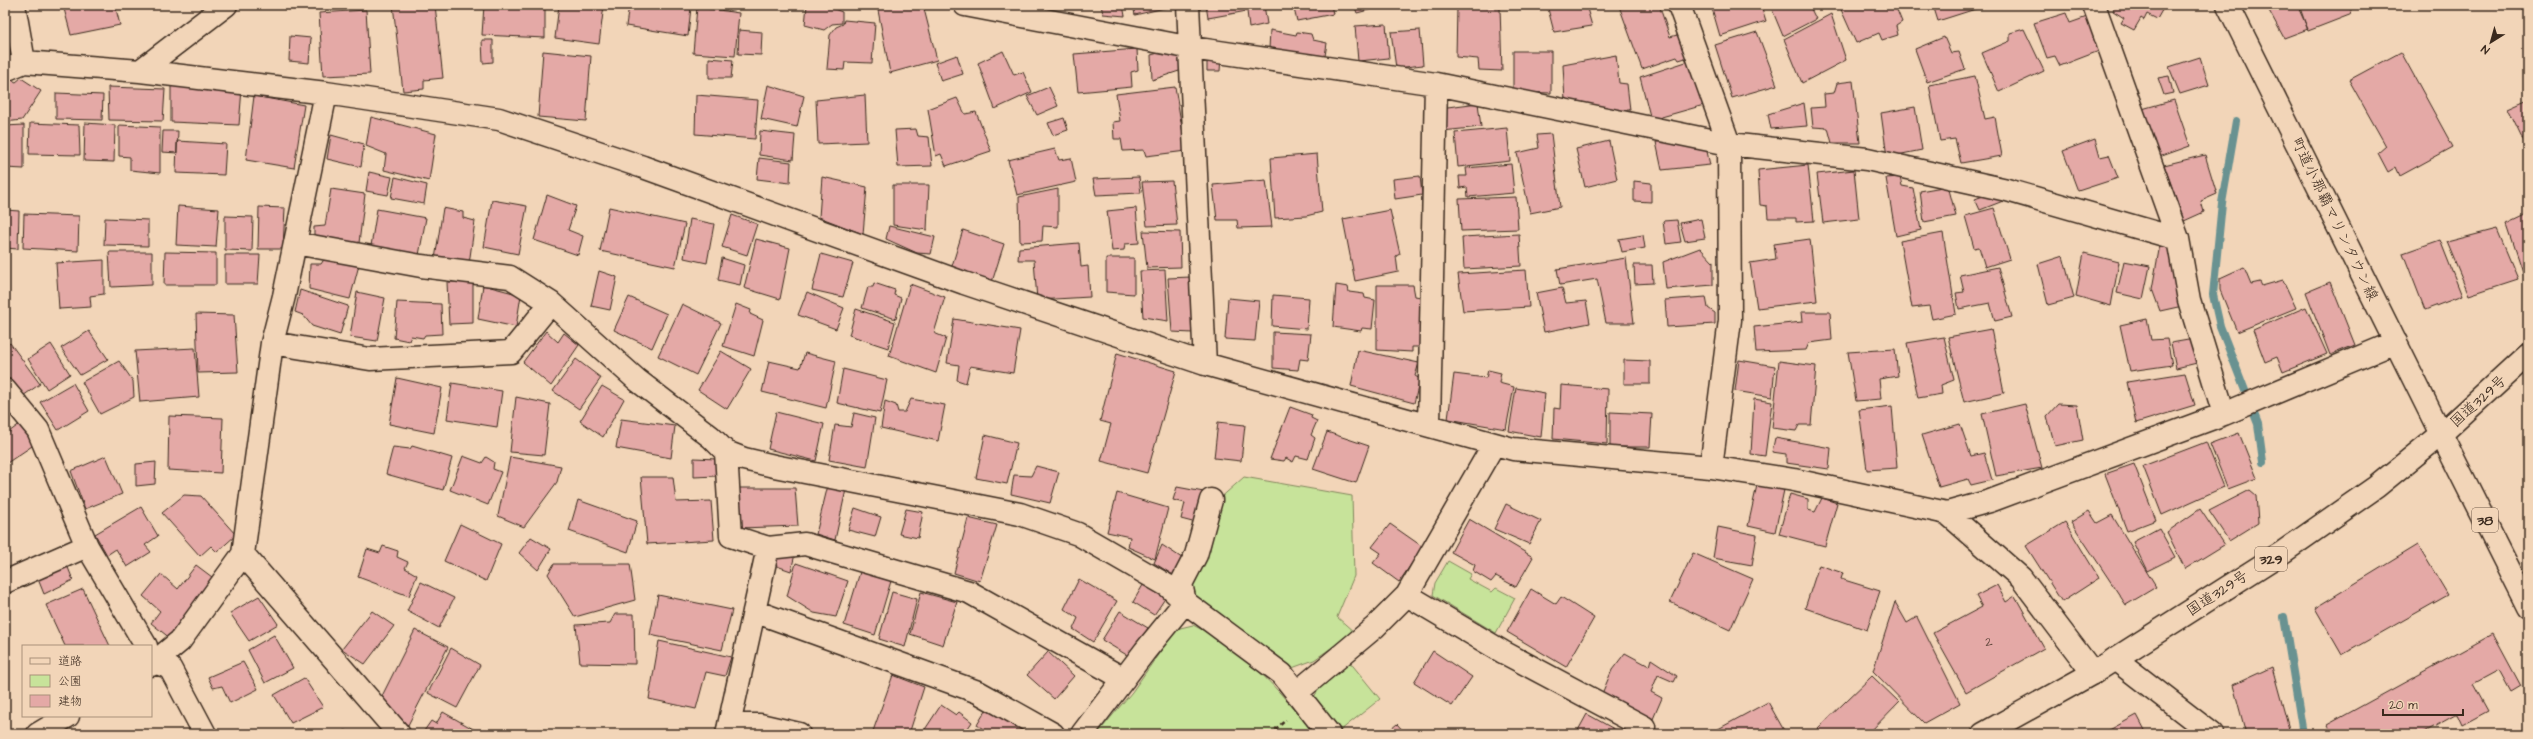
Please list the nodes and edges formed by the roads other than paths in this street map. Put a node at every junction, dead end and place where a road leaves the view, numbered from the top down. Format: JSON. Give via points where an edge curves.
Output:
{"nodes":[{"id":1,"x":14,"y":5,"type":"edge"},
{"id":2,"x":226,"y":5,"type":"edge"},
{"id":3,"x":965,"y":5,"type":"edge"},
{"id":4,"x":1188,"y":5,"type":"edge"},
{"id":5,"x":1679,"y":5,"type":"edge"},
{"id":6,"x":2094,"y":5,"type":"edge"},
{"id":7,"x":2228,"y":5,"type":"edge"},
{"id":8,"x":1192,"y":48,"type":"junction"},
{"id":9,"x":15,"y":66,"type":"edge"},
{"id":10,"x":140,"y":71,"type":"junction"},
{"id":11,"x":1436,"y":84,"type":"junction"},
{"id":12,"x":326,"y":93,"type":"junction"},
{"id":13,"x":1729,"y":144,"type":"junction"},
{"id":14,"x":2178,"y":239,"type":"junction"},
{"id":15,"x":295,"y":244,"type":"junction"},
{"id":16,"x":551,"y":303,"type":"junction"},
{"id":17,"x":2396,"y":342,"type":"junction"},
{"id":18,"x":272,"y":343,"type":"junction"},
{"id":19,"x":2528,"y":354,"type":"edge"},
{"id":20,"x":1205,"y":364,"type":"junction"},
{"id":21,"x":5,"y":390,"type":"edge"},
{"id":22,"x":2230,"y":411,"type":"junction"},
{"id":23,"x":1429,"y":425,"type":"junction"},
{"id":24,"x":2442,"y":434,"type":"junction"},
{"id":25,"x":1494,"y":444,"type":"junction"},
{"id":26,"x":726,"y":452,"type":"junction"},
{"id":27,"x":1710,"y":467,"type":"junction"},
{"id":28,"x":1211,"y":500,"type":"dead end"},
{"id":29,"x":1947,"y":513,"type":"junction"},
{"id":30,"x":87,"y":546,"type":"junction"},
{"id":31,"x":768,"y":548,"type":"junction"},
{"id":32,"x":243,"y":554,"type":"junction"},
{"id":33,"x":5,"y":582,"type":"edge"},
{"id":34,"x":1407,"y":595,"type":"junction"},
{"id":35,"x":1185,"y":602,"type":"junction"},
{"id":36,"x":2528,"y":607,"type":"edge"},
{"id":37,"x":754,"y":611,"type":"junction"},
{"id":38,"x":144,"y":645,"type":"edge"},
{"id":39,"x":152,"y":656,"type":"edge"},
{"id":40,"x":152,"y":658,"type":"edge"},
{"id":41,"x":2115,"y":659,"type":"junction"},
{"id":42,"x":2092,"y":673,"type":"junction"},
{"id":43,"x":1124,"y":679,"type":"junction"},
{"id":44,"x":1296,"y":693,"type":"junction"},
{"id":45,"x":66,"y":717,"type":"edge"},
{"id":46,"x":1644,"y":727,"type":"dead end"},
{"id":47,"x":728,"y":729,"type":"edge"},
{"id":48,"x":38,"y":734,"type":"edge"},
{"id":49,"x":205,"y":734,"type":"edge"},
{"id":50,"x":399,"y":734,"type":"edge"},
{"id":51,"x":799,"y":734,"type":"edge"},
{"id":52,"x":1054,"y":734,"type":"edge"},
{"id":53,"x":1082,"y":734,"type":"edge"},
{"id":54,"x":1329,"y":734,"type":"edge"},
{"id":55,"x":1983,"y":734,"type":"edge"},
{"id":56,"x":2212,"y":734,"type":"edge"}],
"edges":[{"from":1,"to":9,"type":"main road"},
{"from":2,"to":10,"type":"main road"},
{"from":3,"to":8,"type":"main road"},
{"from":4,"to":8,"type":"main road"},
{"from":5,"to":13,"type":"main road"},
{"from":6,"to":14,"type":"main road"},
{"from":7,"to":17,"type":"main road","name":"町道小那覇マリンタウン線"},
{"from":8,"to":11,"type":"main road"},
{"from":8,"to":20,"type":"main road"},
{"from":9,"to":10,"type":"main road"},
{"from":10,"to":12,"type":"main road"},
{"from":11,"to":13,"type":"main road"},
{"from":11,"to":23,"type":"main road"},
{"from":12,"to":15,"type":"main road"},
{"from":12,"to":20,"type":"main road","via":[[499,118],[964,283]]},
{"from":13,"to":14,"type":"main road","via":[[1867,159],[2007,190]]},
{"from":13,"to":27,"type":"main road","via":[[1730,320]]},
{"from":14,"to":22,"type":"main road","via":[[2190,300]]},
{"from":15,"to":16,"type":"main road","via":[[421,266],[510,277]]},
{"from":15,"to":18,"type":"main road"},
{"from":16,"to":18,"type":"main road","via":[[511,352],[370,359]]},
{"from":16,"to":26,"type":"main road","via":[[636,380],[711,437]]},
{"from":17,"to":22,"type":"main road"},
{"from":17,"to":24,"type":"main road","name":"町道小那覇マリンタウン線"},
{"from":18,"to":32,"type":"main road"},
{"from":19,"to":24,"type":"main road","name":"国道329号","number":"329"},
{"from":20,"to":23,"type":"main road"},
{"from":21,"to":30,"type":"main road","via":[[38,430]]},
{"from":22,"to":29,"type":"main road","via":[[1990,502]]},
{"from":23,"to":25,"type":"main road"},
{"from":24,"to":36,"type":"main road","number":"38"},
{"from":24,"to":41,"type":"main road","name":"国道329号","number":"329","via":[[2385,480],[2283,552]]},
{"from":25,"to":27,"type":"main road","via":[[1513,449]]},
{"from":25,"to":34,"type":"main road"},
{"from":26,"to":31,"type":"main road","via":[[731,536]]},
{"from":26,"to":35,"type":"main road","via":[[774,466],[1020,514],[1078,534],[1168,586]]},
{"from":27,"to":29,"type":"main road","via":[[1794,480]]},
{"from":28,"to":35,"type":"main road","via":[[1196,555],[1181,584]]},
{"from":29,"to":42,"type":"main road","via":[[2021,578]]},
{"from":30,"to":33,"type":"main road"},
{"from":30,"to":38,"type":"main road"},
{"from":31,"to":37,"type":"main road"},
{"from":31,"to":43,"type":"main road","via":[[805,544],[969,592]]},
{"from":32,"to":39,"type":"main road","via":[[180,641]]},
{"from":32,"to":50,"type":"main road"},
{"from":34,"to":44,"type":"main road","via":[[1375,627]]},
{"from":34,"to":46,"type":"main road","via":[[1503,652]]},
{"from":35,"to":43,"type":"main road"},
{"from":35,"to":44,"type":"main road","via":[[1282,674]]},
{"from":37,"to":47,"type":"main road"},
{"from":37,"to":52,"type":"main road","via":[[978,692]]},
{"from":40,"to":49,"type":"main road","via":[[170,668]]},
{"from":41,"to":42,"type":"main road","name":"国道329号","number":"329"},
{"from":41,"to":56,"type":"main road"},
{"from":42,"to":55,"type":"main road","name":"国道329号","number":"329"},
{"from":43,"to":53,"type":"main road"},
{"from":44,"to":54,"type":"main road"},
{"from":45,"to":48,"type":"main road"},
{"from":47,"to":51,"type":"main road","via":[[760,725]]}]}
